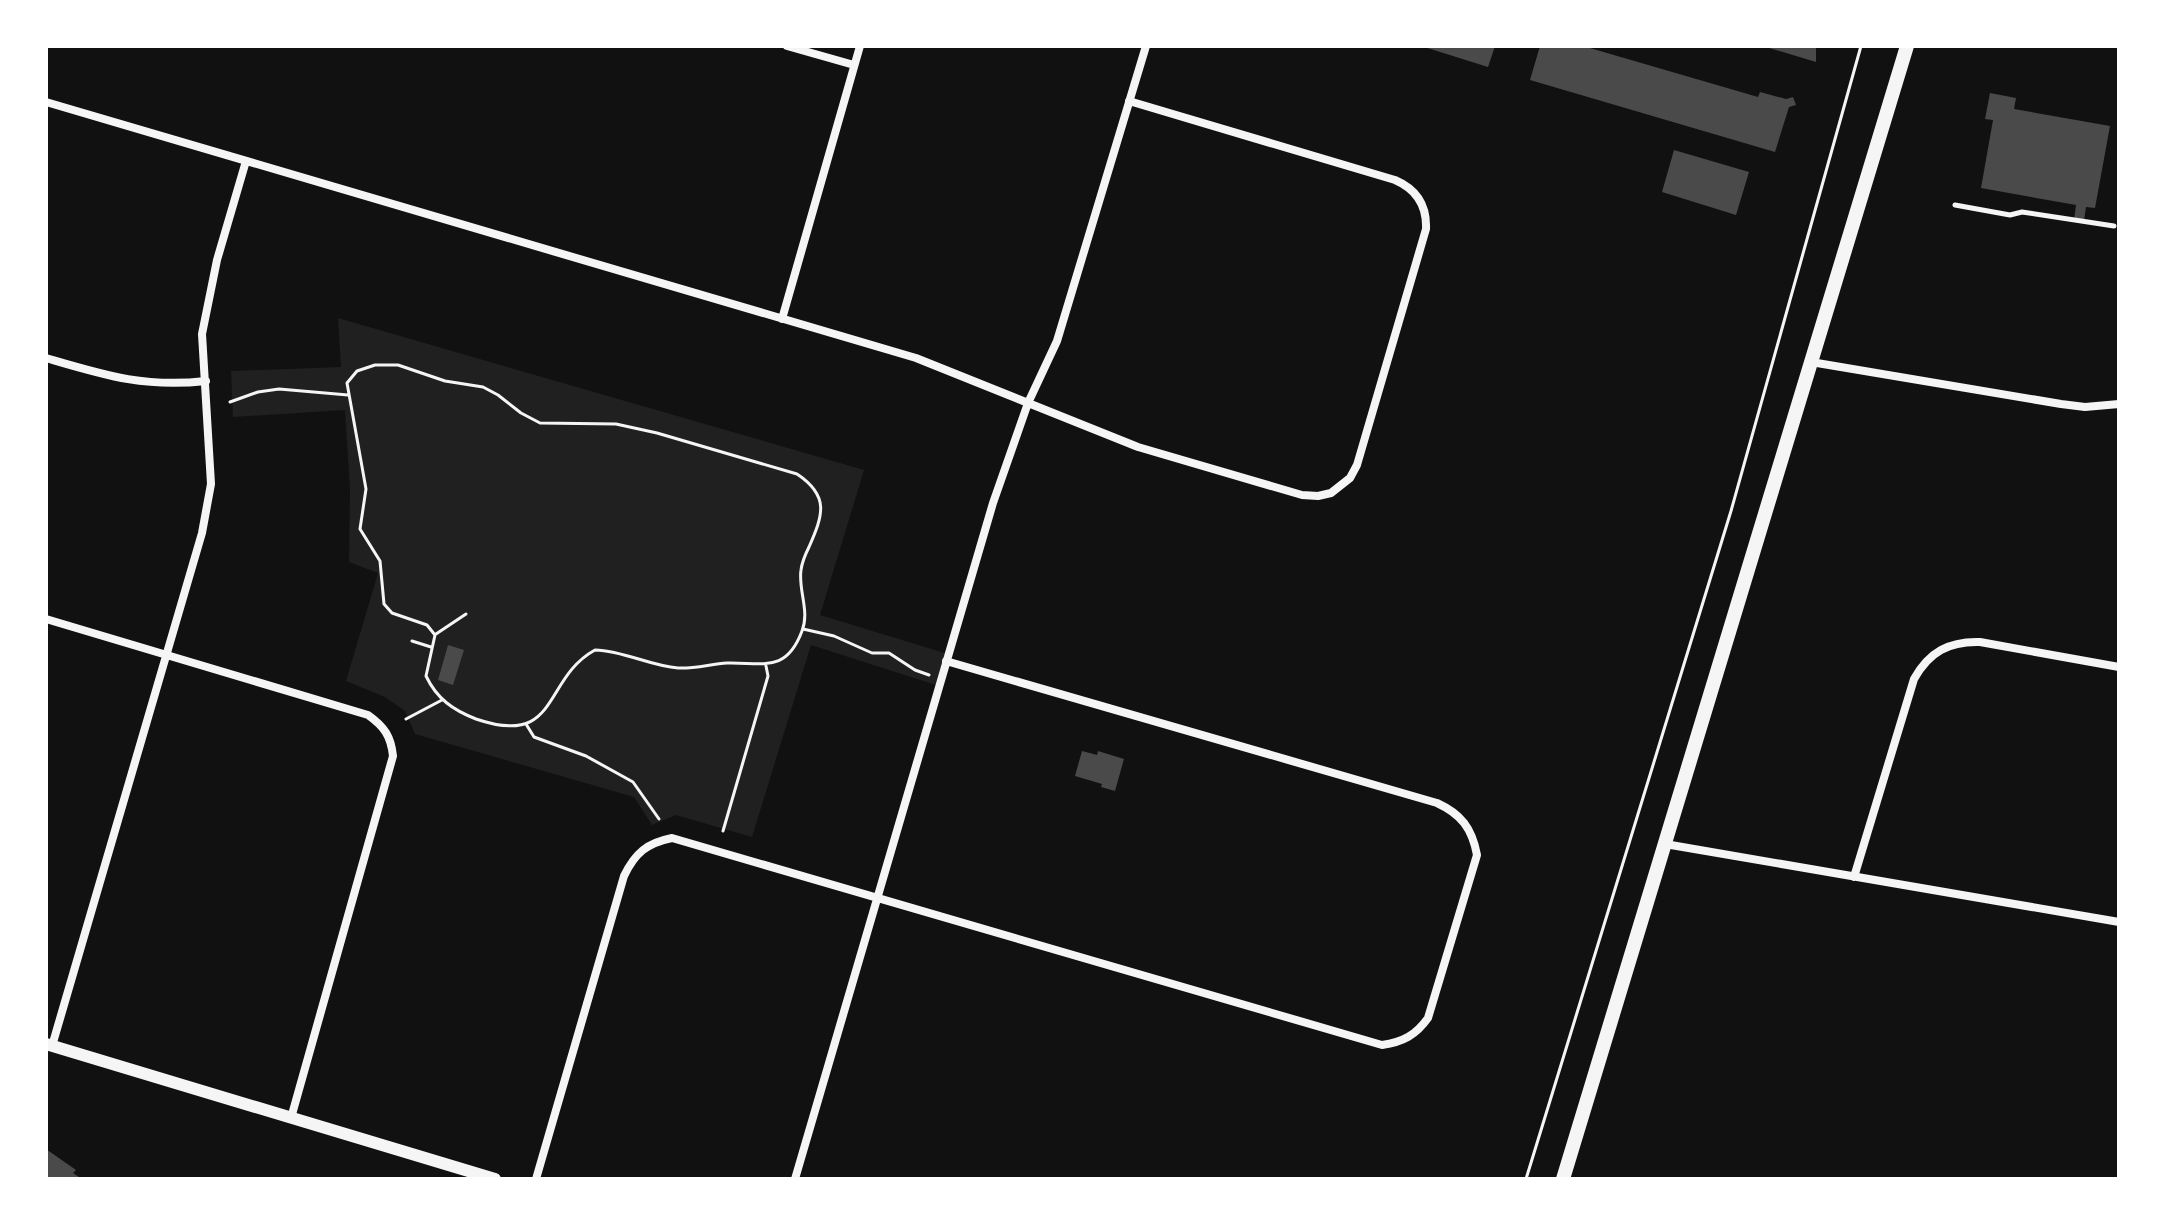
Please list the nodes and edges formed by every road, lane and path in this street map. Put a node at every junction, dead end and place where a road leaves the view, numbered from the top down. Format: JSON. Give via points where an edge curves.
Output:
{"nodes":[{"id":1,"x":787,"y":46,"type":"edge"},
{"id":2,"x":860,"y":46,"type":"edge"},
{"id":3,"x":1146,"y":46,"type":"edge"},
{"id":4,"x":1861,"y":46,"type":"edge"},
{"id":5,"x":1907,"y":46,"type":"edge"},
{"id":6,"x":854,"y":65,"type":"junction"},
{"id":7,"x":1129,"y":101,"type":"junction"},
{"id":8,"x":46,"y":102,"type":"edge"},
{"id":9,"x":246,"y":161,"type":"junction"},
{"id":10,"x":1955,"y":205,"type":"dead end"},
{"id":11,"x":2114,"y":226,"type":"dead end"},
{"id":12,"x":782,"y":319,"type":"junction"},
{"id":13,"x":46,"y":358,"type":"edge"},
{"id":14,"x":1811,"y":362,"type":"junction"},
{"id":15,"x":206,"y":381,"type":"junction"},
{"id":16,"x":348,"y":395,"type":"junction"},
{"id":17,"x":230,"y":402,"type":"dead end"},
{"id":18,"x":1028,"y":403,"type":"junction"},
{"id":19,"x":2119,"y":404,"type":"edge"},
{"id":20,"x":466,"y":614,"type":"dead end"},
{"id":21,"x":46,"y":619,"type":"edge"},
{"id":22,"x":803,"y":629,"type":"junction"},
{"id":23,"x":435,"y":635,"type":"junction"},
{"id":24,"x":412,"y":641,"type":"dead end"},
{"id":25,"x":432,"y":647,"type":"junction"},
{"id":26,"x":166,"y":655,"type":"junction"},
{"id":27,"x":946,"y":661,"type":"junction"},
{"id":28,"x":766,"y":666,"type":"junction"},
{"id":29,"x":2119,"y":667,"type":"edge"},
{"id":30,"x":940,"y":680,"type":"junction"},
{"id":31,"x":442,"y":700,"type":"junction"},
{"id":32,"x":406,"y":719,"type":"dead end"},
{"id":33,"x":526,"y":724,"type":"junction"},
{"id":34,"x":659,"y":819,"type":"dead end"},
{"id":35,"x":723,"y":831,"type":"dead end"},
{"id":36,"x":1665,"y":844,"type":"junction"},
{"id":37,"x":1854,"y":877,"type":"junction"},
{"id":38,"x":877,"y":898,"type":"junction"},
{"id":39,"x":2119,"y":922,"type":"edge"},
{"id":40,"x":49,"y":1045,"type":"edge"},
{"id":41,"x":291,"y":1118,"type":"junction"},
{"id":42,"x":495,"y":1179,"type":"edge"},
{"id":43,"x":536,"y":1179,"type":"edge"},
{"id":44,"x":795,"y":1179,"type":"edge"},
{"id":45,"x":1526,"y":1179,"type":"edge"},
{"id":46,"x":1563,"y":1179,"type":"edge"}],
"edges":[{"from":1,"to":6,"type":"street"},
{"from":2,"to":6,"type":"street"},
{"from":3,"to":7,"type":"street"},
{"from":4,"to":45,"type":"path","via":[[1731,511]]},
{"from":5,"to":14,"type":"main road"},
{"from":6,"to":12,"type":"street"},
{"from":7,"to":18,"type":"street","via":[[1057,341]]},
{"from":7,"to":18,"type":"street","via":[[1395,180],[1417,194],[1426,229],[1357,465],[1331,493],[1302,495],[1138,447]]},
{"from":8,"to":9,"type":"street"},
{"from":9,"to":12,"type":"street"},
{"from":9,"to":15,"type":"street","via":[[202,334]]},
{"from":10,"to":11,"type":"lane"},
{"from":12,"to":18,"type":"street","via":[[916,358]]},
{"from":13,"to":15,"type":"street","via":[[118,379]]},
{"from":14,"to":19,"type":"street","via":[[2061,404]]},
{"from":14,"to":36,"type":"main road"},
{"from":15,"to":26,"type":"street","via":[[211,484]]},
{"from":16,"to":17,"type":"path","via":[[279,389]]},
{"from":16,"to":22,"type":"path","via":[[351,376],[364,367],[398,365],[491,390],[540,423],[616,424],[797,474],[816,489],[822,504],[801,570]]},
{"from":16,"to":23,"type":"path","via":[[366,489],[360,529],[380,561],[384,604],[392,613],[427,625]]},
{"from":18,"to":27,"type":"street"},
{"from":20,"to":23,"type":"path"},
{"from":21,"to":26,"type":"street"},
{"from":22,"to":28,"type":"path","via":[[785,656]]},
{"from":22,"to":30,"type":"path","via":[[872,653],[889,653]]},
{"from":23,"to":25,"type":"path"},
{"from":24,"to":25,"type":"path"},
{"from":25,"to":31,"type":"path","via":[[426,676]]},
{"from":26,"to":40,"type":"street"},
{"from":26,"to":41,"type":"street","via":[[368,715],[391,739],[393,756]]},
{"from":27,"to":30,"type":"street"},
{"from":27,"to":38,"type":"street","via":[[1437,803],[1466,822],[1477,855],[1428,1018],[1407,1039],[1382,1045]]},
{"from":28,"to":33,"type":"path","via":[[678,668],[595,650],[577,661],[546,709]]},
{"from":28,"to":35,"type":"path","via":[[768,676]]},
{"from":29,"to":37,"type":"street","via":[[1980,642],[1955,644],[1933,654],[1914,679]]},
{"from":30,"to":38,"type":"street"},
{"from":31,"to":32,"type":"path"},
{"from":31,"to":33,"type":"path","via":[[492,724]]},
{"from":33,"to":34,"type":"path","via":[[534,737],[586,756],[633,782]]},
{"from":36,"to":37,"type":"street"},
{"from":36,"to":46,"type":"main road"},
{"from":37,"to":39,"type":"street"},
{"from":38,"to":43,"type":"street","via":[[672,838],[643,848],[624,876]]},
{"from":38,"to":44,"type":"street"},
{"from":40,"to":41,"type":"street"},
{"from":41,"to":42,"type":"street"}]}
